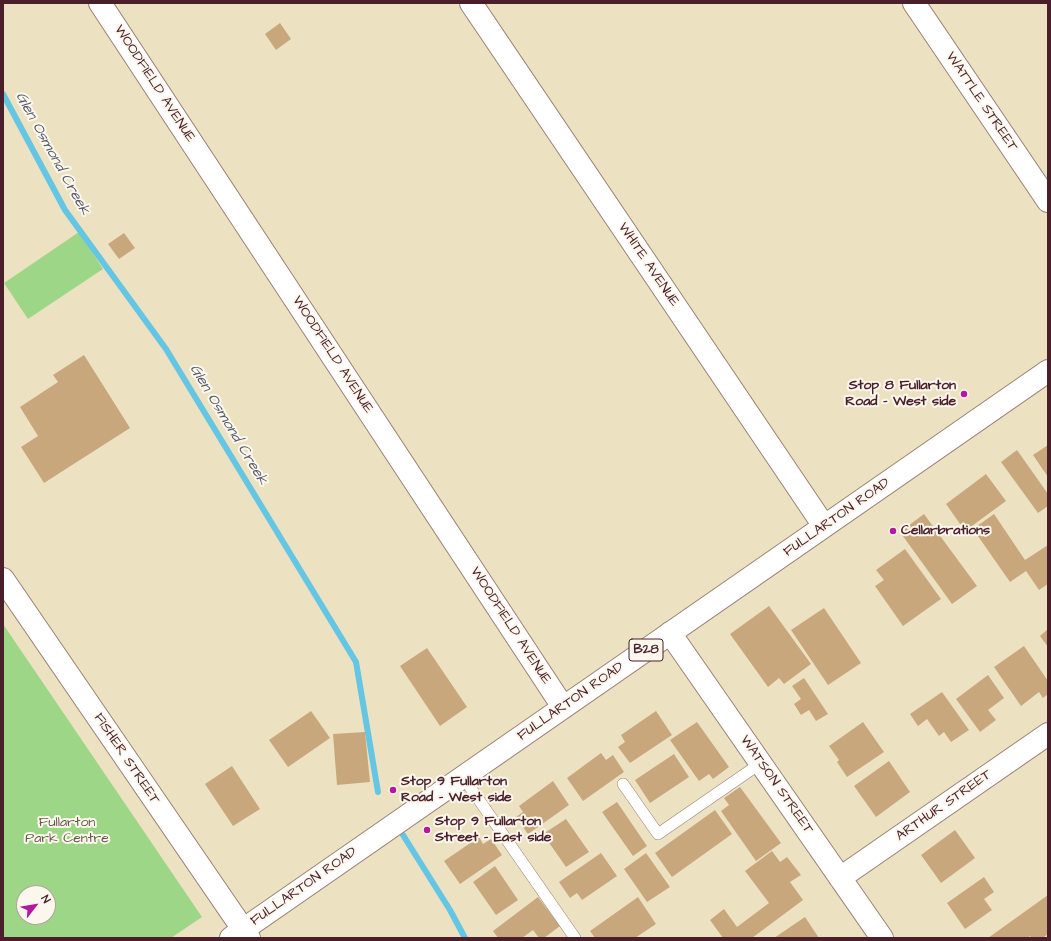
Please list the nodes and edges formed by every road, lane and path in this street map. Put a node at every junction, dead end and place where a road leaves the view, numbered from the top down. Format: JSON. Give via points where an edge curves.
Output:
{"nodes":[{"id":1,"x":100,"y":3,"type":"edge"},
{"id":2,"x":471,"y":3,"type":"edge"},
{"id":3,"x":914,"y":3,"type":"edge"},
{"id":4,"x":1048,"y":201,"type":"edge"},
{"id":5,"x":1048,"y":371,"type":"edge"},
{"id":6,"x":824,"y":526,"type":"junction"},
{"id":7,"x":3,"y":579,"type":"edge"},
{"id":8,"x":670,"y":633,"type":"junction"},
{"id":9,"x":563,"y":707,"type":"junction"},
{"id":10,"x":1048,"y":734,"type":"edge"},
{"id":11,"x":761,"y":763,"type":"junction"},
{"id":12,"x":463,"y":777,"type":"junction"},
{"id":13,"x":623,"y":784,"type":"dead end"},
{"id":14,"x":840,"y":878,"type":"junction"},
{"id":15,"x":241,"y":935,"type":"edge"},
{"id":16,"x":575,"y":938,"type":"edge"},
{"id":17,"x":882,"y":938,"type":"edge"}],
"edges":[{"from":1,"to":9,"type":"street","name":"WOODFIELD AVENUE"},
{"from":2,"to":6,"type":"street","name":"WHITE AVENUE"},
{"from":3,"to":4,"type":"street","name":"WATTLE STREET"},
{"from":5,"to":6,"type":"street","name":"FULLARTON ROAD","number":"B28"},
{"from":6,"to":8,"type":"street","name":"FULLARTON ROAD","number":"B28"},
{"from":7,"to":15,"type":"street","name":"FISHER STREET"},
{"from":8,"to":9,"type":"street","name":"FULLARTON ROAD","number":"B28"},
{"from":8,"to":11,"type":"street","name":"WATSON STREET"},
{"from":9,"to":12,"type":"street","name":"FULLARTON ROAD","number":"B28"},
{"from":10,"to":14,"type":"street","name":"ARTHUR STREET"},
{"from":11,"to":13,"type":"lane","via":[[658,834]]},
{"from":11,"to":14,"type":"street","name":"WATSON STREET"},
{"from":12,"to":15,"type":"street","name":"FULLARTON ROAD","number":"B28"},
{"from":12,"to":16,"type":"lane"},
{"from":14,"to":17,"type":"street","name":"WATSON STREET"}]}
